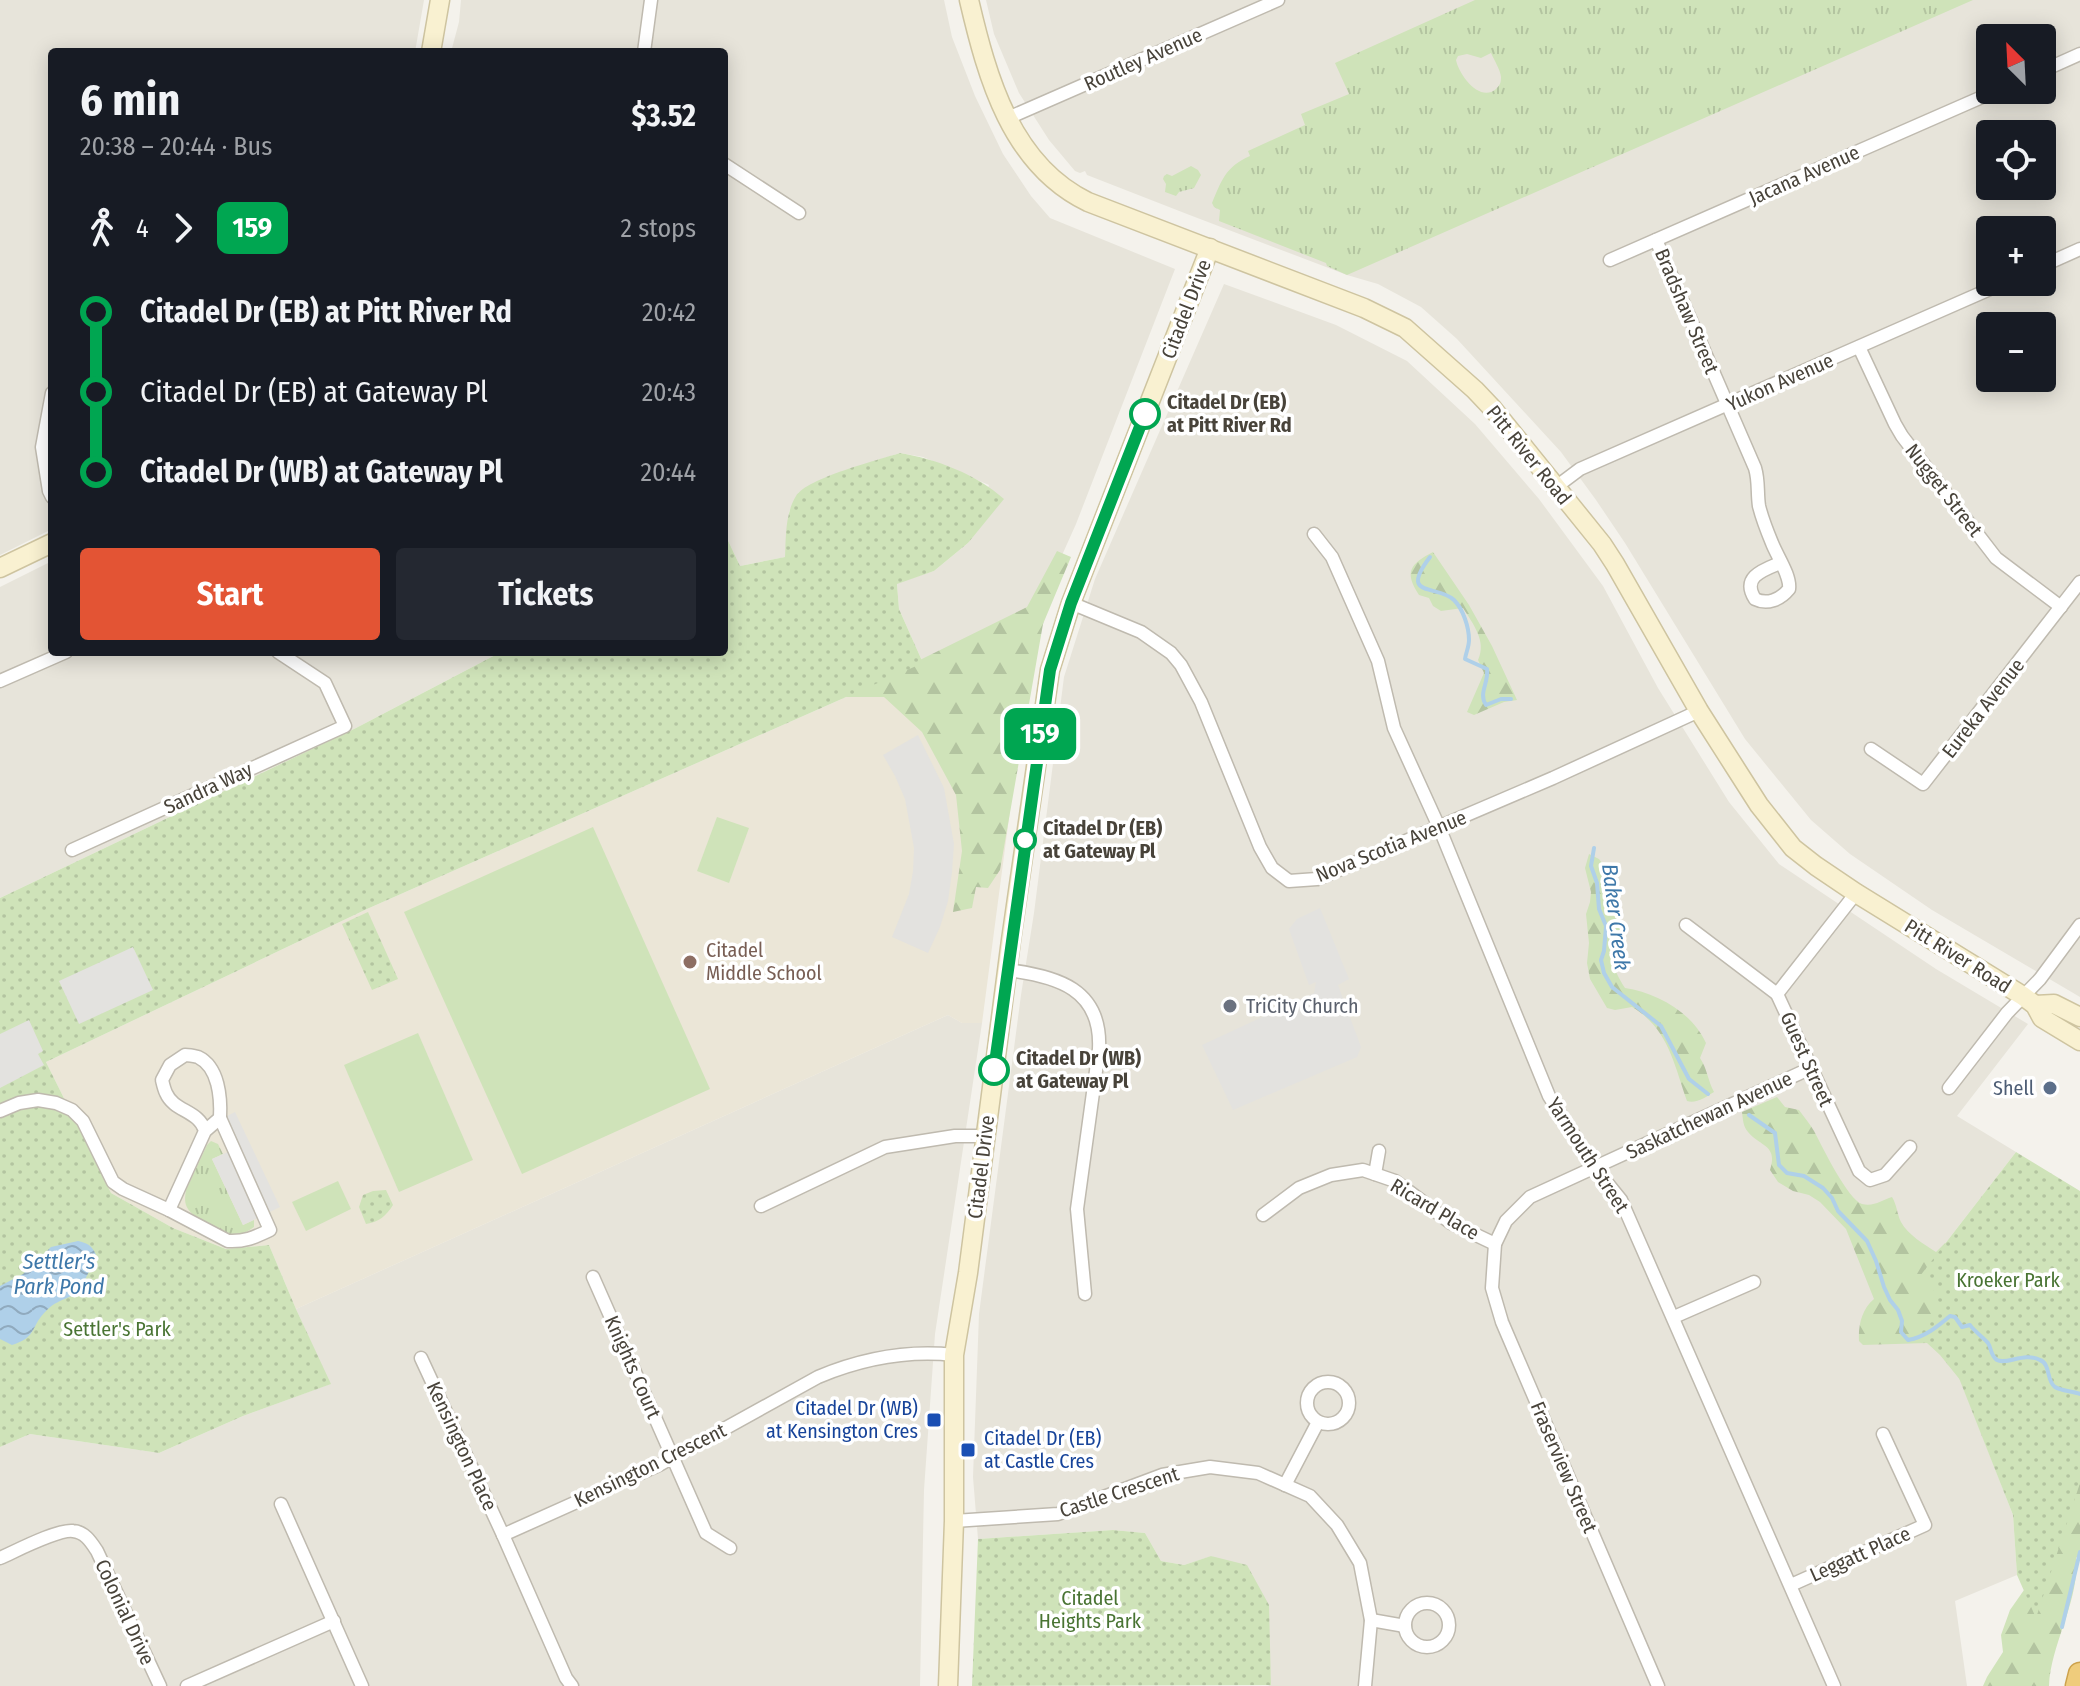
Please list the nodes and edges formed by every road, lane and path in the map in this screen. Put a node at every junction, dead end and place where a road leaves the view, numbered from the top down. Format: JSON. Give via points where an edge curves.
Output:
{"nodes":[{"id":1,"x":440,"y":0,"type":"edge"},
{"id":2,"x":651,"y":0,"type":"edge"},
{"id":3,"x":969,"y":0,"type":"edge"},
{"id":4,"x":1278,"y":0,"type":"edge"},
{"id":5,"x":432,"y":48,"type":"edge"},
{"id":6,"x":645,"y":48,"type":"edge"},
{"id":7,"x":2080,"y":54,"type":"edge"},
{"id":8,"x":2056,"y":65,"type":"edge"},
{"id":9,"x":1976,"y":100,"type":"edge"},
{"id":10,"x":1008,"y":118,"type":"junction"},
{"id":11,"x":728,"y":167,"type":"edge"},
{"id":12,"x":799,"y":213,"type":"dead end"},
{"id":13,"x":1656,"y":240,"type":"junction"},
{"id":14,"x":1210,"y":248,"type":"junction"},
{"id":15,"x":2080,"y":249,"type":"edge"},
{"id":16,"x":1610,"y":260,"type":"dead end"},
{"id":17,"x":2056,"y":260,"type":"edge"},
{"id":18,"x":1976,"y":295,"type":"edge"},
{"id":19,"x":1859,"y":347,"type":"junction"},
{"id":20,"x":1728,"y":405,"type":"junction"},
{"id":21,"x":48,"y":415,"type":"edge"},
{"id":22,"x":48,"y":485,"type":"edge"},
{"id":23,"x":1556,"y":487,"type":"junction"},
{"id":24,"x":1314,"y":534,"type":"dead end"},
{"id":25,"x":48,"y":545,"type":"edge"},
{"id":26,"x":1780,"y":563,"type":"dead end"},
{"id":27,"x":0,"y":568,"type":"edge"},
{"id":28,"x":2080,"y":582,"type":"edge"},
{"id":29,"x":1071,"y":603,"type":"junction"},
{"id":30,"x":2061,"y":607,"type":"junction"},
{"id":31,"x":57,"y":656,"type":"edge"},
{"id":32,"x":284,"y":656,"type":"edge"},
{"id":33,"x":0,"y":681,"type":"edge"},
{"id":34,"x":1699,"y":711,"type":"junction"},
{"id":35,"x":1871,"y":749,"type":"dead end"},
{"id":36,"x":1439,"y":827,"type":"junction"},
{"id":37,"x":72,"y":850,"type":"dead end"},
{"id":38,"x":1856,"y":893,"type":"junction"},
{"id":39,"x":1686,"y":925,"type":"dead end"},
{"id":40,"x":2080,"y":925,"type":"edge"},
{"id":41,"x":1007,"y":970,"type":"junction"},
{"id":42,"x":1777,"y":994,"type":"junction"},
{"id":43,"x":2029,"y":1000,"type":"junction"},
{"id":44,"x":2080,"y":1017,"type":"edge"},
{"id":45,"x":2080,"y":1041,"type":"edge"},
{"id":46,"x":1811,"y":1068,"type":"junction"},
{"id":47,"x":1949,"y":1088,"type":"dead end"},
{"id":48,"x":0,"y":1111,"type":"edge"},
{"id":49,"x":220,"y":1118,"type":"junction"},
{"id":50,"x":205,"y":1131,"type":"junction"},
{"id":51,"x":984,"y":1136,"type":"junction"},
{"id":52,"x":1910,"y":1147,"type":"dead end"},
{"id":53,"x":1379,"y":1151,"type":"dead end"},
{"id":54,"x":1595,"y":1168,"type":"junction"},
{"id":55,"x":1375,"y":1174,"type":"junction"},
{"id":56,"x":761,"y":1206,"type":"dead end"},
{"id":57,"x":169,"y":1210,"type":"junction"},
{"id":58,"x":1263,"y":1215,"type":"dead end"},
{"id":59,"x":1495,"y":1244,"type":"junction"},
{"id":60,"x":593,"y":1277,"type":"dead end"},
{"id":61,"x":1754,"y":1282,"type":"dead end"},
{"id":62,"x":1085,"y":1294,"type":"dead end"},
{"id":63,"x":1674,"y":1317,"type":"junction"},
{"id":64,"x":954,"y":1355,"type":"junction"},
{"id":65,"x":421,"y":1358,"type":"dead end"},
{"id":66,"x":1318,"y":1422,"type":"dead end"},
{"id":67,"x":1883,"y":1434,"type":"dead end"},
{"id":68,"x":673,"y":1458,"type":"junction"},
{"id":69,"x":1285,"y":1485,"type":"junction"},
{"id":70,"x":281,"y":1504,"type":"dead end"},
{"id":71,"x":954,"y":1521,"type":"junction"},
{"id":72,"x":503,"y":1535,"type":"junction"},
{"id":73,"x":730,"y":1548,"type":"dead end"},
{"id":74,"x":0,"y":1558,"type":"edge"},
{"id":75,"x":1791,"y":1585,"type":"junction"},
{"id":76,"x":1371,"y":1620,"type":"junction"},
{"id":77,"x":334,"y":1621,"type":"junction"},
{"id":78,"x":1405,"y":1626,"type":"dead end"},
{"id":79,"x":2080,"y":1674,"type":"edge"},
{"id":80,"x":160,"y":1686,"type":"edge"},
{"id":81,"x":187,"y":1686,"type":"edge"},
{"id":82,"x":362,"y":1686,"type":"edge"},
{"id":83,"x":572,"y":1686,"type":"edge"},
{"id":84,"x":948,"y":1686,"type":"edge"},
{"id":85,"x":1365,"y":1686,"type":"edge"},
{"id":86,"x":1658,"y":1686,"type":"edge"},
{"id":87,"x":1834,"y":1686,"type":"edge"},
{"id":88,"x":2077,"y":1686,"type":"edge"}],
"edges":[{"from":1,"to":5,"type":"main road"},
{"from":2,"to":6,"type":"street"},
{"from":3,"to":10,"type":"main road","name":"Pitt River Road","via":[[983,57]]},
{"from":4,"to":10,"type":"street","name":"Routley Avenue"},
{"from":7,"to":8,"type":"street"},
{"from":9,"to":13,"type":"street","name":"Jacana Avenue"},
{"from":10,"to":14,"type":"main road","name":"Pitt River Road","via":[[1038,165],[1075,196]]},
{"from":11,"to":12,"type":"street"},
{"from":13,"to":16,"type":"street","name":"Jacana Avenue"},
{"from":13,"to":20,"type":"street","name":"Bradshaw Street"},
{"from":14,"to":23,"type":"main road","name":"Pitt River Road","via":[[1405,328],[1475,390]]},
{"from":14,"to":29,"type":"main road","name":"Citadel Drive"},
{"from":15,"to":17,"type":"street"},
{"from":18,"to":19,"type":"street","name":"Yukon Avenue"},
{"from":19,"to":20,"type":"street","name":"Yukon Avenue"},
{"from":19,"to":30,"type":"street","name":"Nugget Street","via":[[1902,436],[1996,558]]},
{"from":20,"to":23,"type":"street","name":"Yukon Avenue","via":[[1580,469]]},
{"from":20,"to":26,"type":"street","name":"Bradshaw Street","via":[[1757,474],[1759,506]]},
{"from":21,"to":22,"type":"street","via":[[42,447]]},
{"from":23,"to":34,"type":"main road","name":"Pitt River Road","via":[[1615,564]]},
{"from":24,"to":36,"type":"street","name":"Yarmouth Street","via":[[1332,557],[1378,661],[1394,728]]},
{"from":25,"to":27,"type":"main road"},
{"from":28,"to":30,"type":"street","name":"Eureka Avenue"},
{"from":29,"to":36,"type":"street","name":"Nova Scotia Avenue","via":[[1141,632],[1181,665],[1260,847],[1272,868],[1289,881],[1317,879]]},
{"from":29,"to":41,"type":"main road","name":"Citadel Drive","via":[[1045,699]]},
{"from":30,"to":35,"type":"street","name":"Eureka Avenue","via":[[1923,784]]},
{"from":31,"to":33,"type":"street"},
{"from":32,"to":37,"type":"street","name":"Sandra Way","via":[[325,683],[345,726]]},
{"from":34,"to":36,"type":"street","name":"Nova Scotia Avenue"},
{"from":34,"to":38,"type":"main road","name":"Pitt River Road","via":[[1784,837]]},
{"from":36,"to":54,"type":"street","name":"Yarmouth Street","via":[[1549,1096]]},
{"from":38,"to":42,"type":"street"},
{"from":38,"to":43,"type":"main road","name":"Pitt River Road"},
{"from":39,"to":42,"type":"street","name":"Guest Street"},
{"from":40,"to":43,"type":"street"},
{"from":41,"to":51,"type":"main road","name":"Citadel Drive"},
{"from":41,"to":62,"type":"street","via":[[1064,983],[1085,1002],[1098,1028],[1077,1209]]},
{"from":42,"to":46,"type":"street","name":"Guest Street"},
{"from":43,"to":44,"type":"main road","name":"Pitt River Road","via":[[2054,1004]]},
{"from":43,"to":45,"type":"main road","name":"Pitt River Road","via":[[2042,1018]]},
{"from":43,"to":47,"type":"street","via":[[2002,1018]]},
{"from":46,"to":52,"type":"street","name":"Guest Street","via":[[1859,1171],[1870,1180],[1885,1175]]},
{"from":46,"to":54,"type":"street","name":"Saskatchewan Avenue"},
{"from":48,"to":57,"type":"street","via":[[38,1100],[72,1110],[83,1121],[113,1182]]},
{"from":49,"to":50,"type":"street"},
{"from":49,"to":50,"type":"street","via":[[221,1101],[210,1068],[200,1058],[185,1055],[170,1065],[162,1080],[166,1095],[177,1108],[203,1122]]},
{"from":49,"to":57,"type":"street","via":[[270,1230],[249,1240],[228,1241]]},
{"from":50,"to":57,"type":"street"},
{"from":51,"to":56,"type":"street","via":[[885,1147]]},
{"from":51,"to":64,"type":"main road","name":"Citadel Drive"},
{"from":53,"to":55,"type":"street","name":"Ricard Place"},
{"from":54,"to":59,"type":"street","name":"Saskatchewan Avenue","via":[[1530,1197],[1506,1221]]},
{"from":54,"to":63,"type":"street","name":"Yarmouth Street","via":[[1621,1200]]},
{"from":55,"to":58,"type":"street","name":"Ricard Place","via":[[1363,1170],[1331,1175],[1299,1188]]},
{"from":55,"to":59,"type":"street","name":"Ricard Place","via":[[1395,1181],[1451,1223]]},
{"from":59,"to":86,"type":"street","name":"Fraserview Street","via":[[1492,1288],[1502,1322]]},
{"from":60,"to":68,"type":"street","name":"Knights Court"},
{"from":61,"to":63,"type":"street"},
{"from":63,"to":75,"type":"street","name":"Yarmouth Street"},
{"from":64,"to":68,"type":"street","name":"Kensington Crescent","via":[[927,1352],[843,1367]]},
{"from":64,"to":71,"type":"main road","name":"Citadel Drive"},
{"from":65,"to":72,"type":"street","name":"Kensington Place"},
{"from":66,"to":69,"type":"street"},
{"from":67,"to":75,"type":"street","name":"Leggatt Place","via":[[1925,1525]]},
{"from":68,"to":72,"type":"street","name":"Kensington Crescent"},
{"from":68,"to":73,"type":"street","name":"Knights Court","via":[[706,1533]]},
{"from":69,"to":71,"type":"street","name":"Castle Crescent","via":[[1258,1473],[1210,1467],[1162,1475],[1058,1514]]},
{"from":69,"to":76,"type":"street","name":"Castle Crescent","via":[[1310,1496],[1337,1525],[1360,1563]]},
{"from":70,"to":77,"type":"street"},
{"from":71,"to":84,"type":"main road","name":"Citadel Drive"},
{"from":72,"to":83,"type":"street"},
{"from":74,"to":80,"type":"street","name":"Colonial Drive","via":[[62,1532],[83,1534],[97,1551]]},
{"from":75,"to":87,"type":"street","name":"Yarmouth Street"},
{"from":76,"to":78,"type":"street"},
{"from":76,"to":85,"type":"street","name":"Castle Crescent"},
{"from":77,"to":81,"type":"street"},
{"from":77,"to":82,"type":"street"},
{"from":79,"to":88,"type":"highway"}]}
